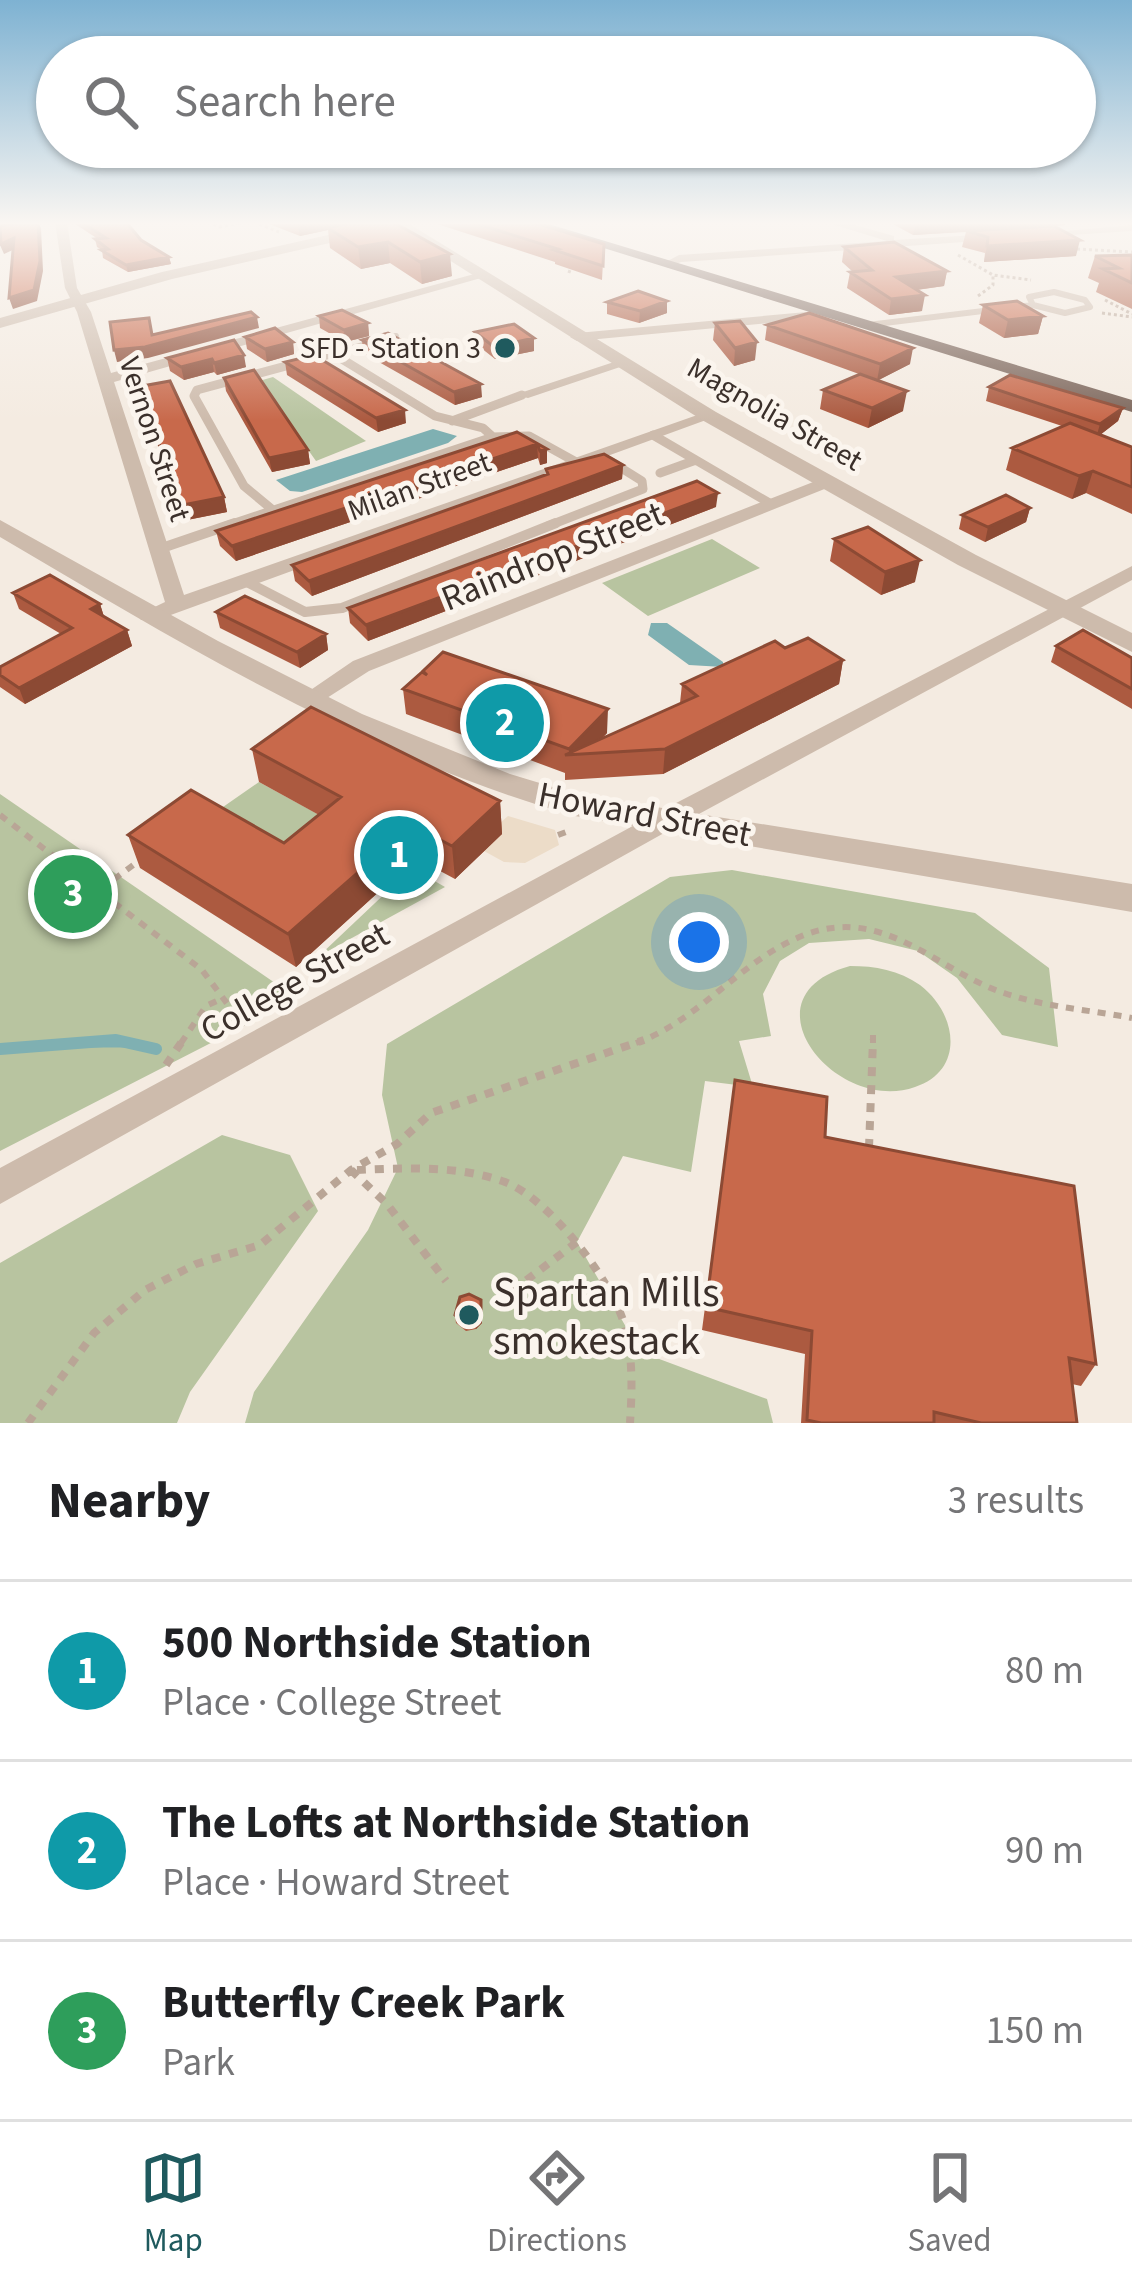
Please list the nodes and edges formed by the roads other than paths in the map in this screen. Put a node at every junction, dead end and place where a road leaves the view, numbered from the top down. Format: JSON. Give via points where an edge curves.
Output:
{"nodes":[{"id":1,"x":71,"y":288,"type":"edge"},
{"id":2,"x":120,"y":288,"type":"edge"},
{"id":3,"x":437,"y":288,"type":"edge"},
{"id":4,"x":501,"y":288,"type":"edge"},
{"id":5,"x":747,"y":288,"type":"edge"},
{"id":6,"x":79,"y":298,"type":"junction"},
{"id":7,"x":1033,"y":305,"type":"junction"},
{"id":8,"x":829,"y":314,"type":"junction"},
{"id":9,"x":0,"y":323,"type":"edge"},
{"id":10,"x":867,"y":326,"type":"junction"},
{"id":11,"x":396,"y":336,"type":"edge"},
{"id":12,"x":577,"y":337,"type":"junction"},
{"id":13,"x":332,"y":353,"type":"junction"},
{"id":14,"x":622,"y":364,"type":"junction"},
{"id":15,"x":103,"y":380,"type":"junction"},
{"id":16,"x":522,"y":394,"type":"joint"},
{"id":17,"x":1132,"y":406,"type":"edge"},
{"id":18,"x":709,"y":416,"type":"junction"},
{"id":19,"x":452,"y":421,"type":"junction"},
{"id":20,"x":653,"y":435,"type":"junction"},
{"id":21,"x":493,"y":437,"type":"junction"},
{"id":22,"x":599,"y":454,"type":"junction"},
{"id":23,"x":696,"y":460,"type":"junction"},
{"id":24,"x":576,"y":462,"type":"junction"},
{"id":25,"x":660,"y":473,"type":"dead end"},
{"id":26,"x":826,"y":482,"type":"junction"},
{"id":27,"x":771,"y":504,"type":"junction"},
{"id":28,"x":274,"y":512,"type":"junction"},
{"id":29,"x":0,"y":527,"type":"edge"},
{"id":30,"x":159,"y":549,"type":"junction"},
{"id":31,"x":1132,"y":572,"type":"edge"},
{"id":32,"x":245,"y":580,"type":"junction"},
{"id":33,"x":164,"y":610,"type":"junction"},
{"id":34,"x":1064,"y":610,"type":"junction"},
{"id":35,"x":1132,"y":644,"type":"edge"},
{"id":36,"x":308,"y":700,"type":"junction"},
{"id":37,"x":664,"y":821,"type":"junction"},
{"id":38,"x":1132,"y":898,"type":"edge"},
{"id":39,"x":0,"y":1187,"type":"edge"}],
"edges":[{"from":1,"to":6,"type":"street","name":"Vernon Street"},
{"from":2,"to":6,"type":"street"},
{"from":3,"to":15,"type":"street"},
{"from":4,"to":12,"type":"street","name":"Magnolia Street"},
{"from":5,"to":8,"type":"main road"},
{"from":6,"to":9,"type":"street"},
{"from":6,"to":15,"type":"street","name":"Vernon Street"},
{"from":7,"to":7,"type":"lane","via":[[1065,313],[1090,308],[1054,292],[1029,297]]},
{"from":7,"to":10,"type":"lane"},
{"from":8,"to":10,"type":"main road"},
{"from":8,"to":12,"type":"street"},
{"from":10,"to":17,"type":"main road"},
{"from":11,"to":13,"type":"lane"},
{"from":12,"to":14,"type":"street","name":"Magnolia Street"},
{"from":13,"to":19,"type":"lane"},
{"from":13,"to":28,"type":"lane","via":[[194,396],[244,486]]},
{"from":14,"to":16,"type":"street"},
{"from":14,"to":18,"type":"street","name":"Magnolia Street"},
{"from":15,"to":30,"type":"street","name":"Vernon Street"},
{"from":16,"to":19,"type":"lane"},
{"from":18,"to":20,"type":"street","name":"Milan Street"},
{"from":18,"to":26,"type":"street","name":"Magnolia Street"},
{"from":19,"to":21,"type":"lane"},
{"from":20,"to":22,"type":"street","name":"Milan Street"},
{"from":20,"to":23,"type":"lane"},
{"from":21,"to":24,"type":"lane","via":[[529,436]]},
{"from":21,"to":28,"type":"lane"},
{"from":22,"to":24,"type":"street","name":"Milan Street"},
{"from":22,"to":32,"type":"lane","via":[[644,489],[342,608],[305,611]]},
{"from":23,"to":25,"type":"lane"},
{"from":23,"to":27,"type":"lane"},
{"from":24,"to":32,"type":"street","name":"Milan Street"},
{"from":26,"to":27,"type":"street","name":"Raindrop Street"},
{"from":26,"to":34,"type":"street","name":"Magnolia Street"},
{"from":27,"to":36,"type":"street","name":"Raindrop Street","via":[[392,652]]},
{"from":28,"to":30,"type":"lane"},
{"from":29,"to":33,"type":"street","name":"Howard Street"},
{"from":30,"to":33,"type":"street","name":"Vernon Street"},
{"from":31,"to":34,"type":"street","name":"College Street"},
{"from":32,"to":33,"type":"street","name":"Milan Street"},
{"from":33,"to":36,"type":"street","name":"Howard Street"},
{"from":34,"to":35,"type":"street","name":"Magnolia Street"},
{"from":34,"to":37,"type":"street","name":"College Street"},
{"from":36,"to":37,"type":"street","name":"Howard Street","via":[[510,786]]},
{"from":37,"to":38,"type":"street","name":"Howard Street"},
{"from":37,"to":39,"type":"street","name":"College Street"}]}
